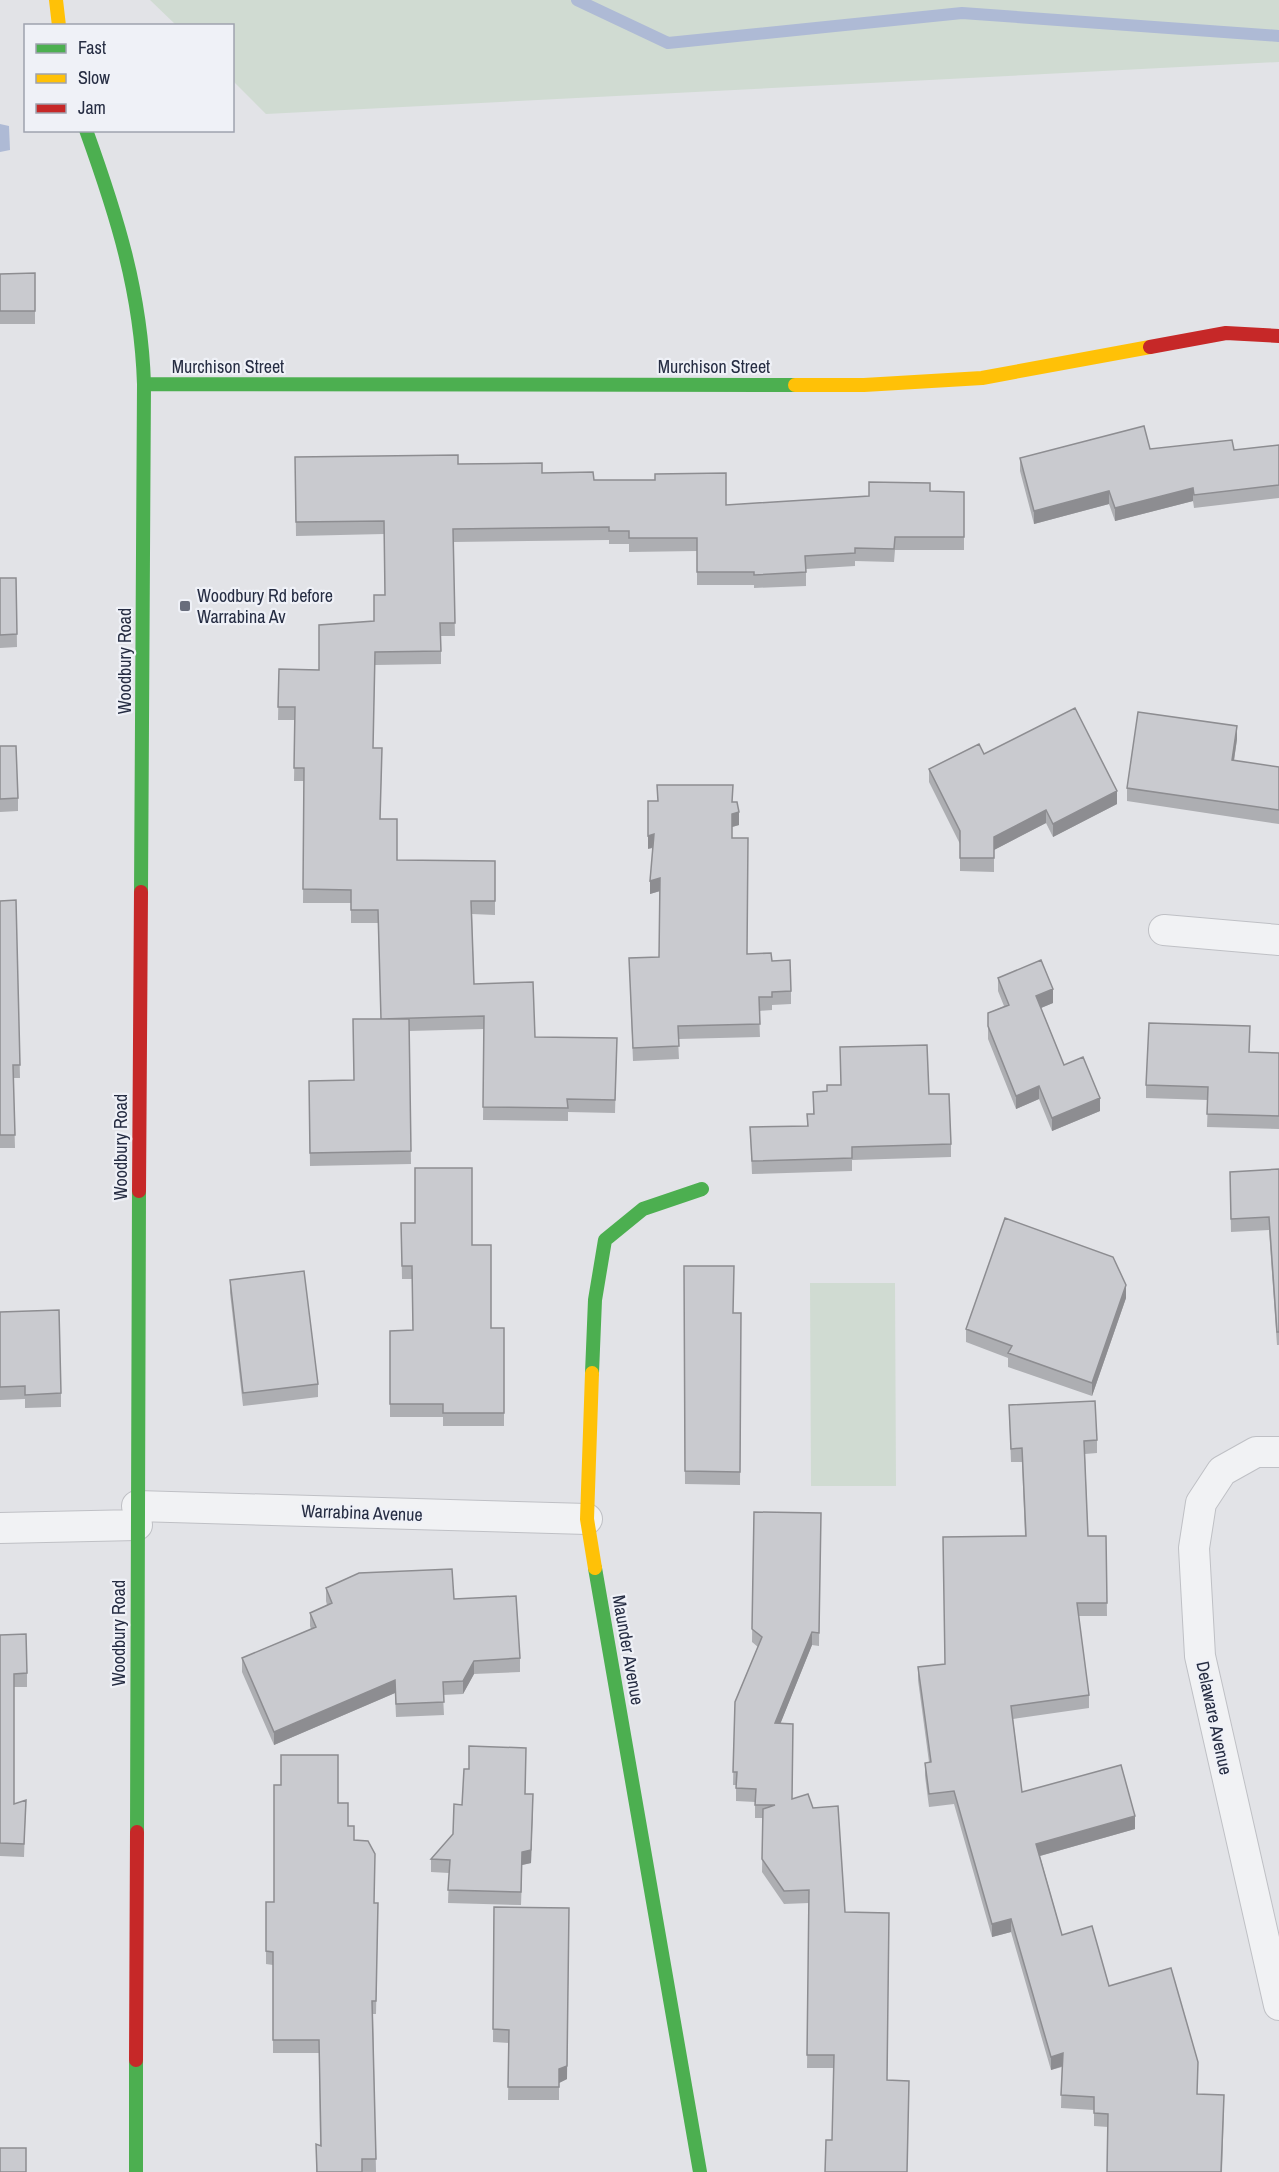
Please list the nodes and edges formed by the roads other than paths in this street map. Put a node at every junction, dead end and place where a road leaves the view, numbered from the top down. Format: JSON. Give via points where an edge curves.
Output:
{"nodes":[{"id":1,"x":56,"y":0,"type":"edge"},
{"id":2,"x":59,"y":24,"type":"edge"},
{"id":3,"x":87,"y":132,"type":"edge"},
{"id":4,"x":1279,"y":336,"type":"edge"},
{"id":5,"x":144,"y":384,"type":"junction"},
{"id":6,"x":1164,"y":930,"type":"dead end"},
{"id":7,"x":1279,"y":940,"type":"edge"},
{"id":8,"x":702,"y":1190,"type":"dead end"},
{"id":9,"x":1268,"y":1452,"type":"edge"},
{"id":10,"x":137,"y":1516,"type":"junction"},
{"id":11,"x":587,"y":1519,"type":"junction"},
{"id":12,"x":0,"y":1528,"type":"edge"},
{"id":13,"x":1279,"y":2005,"type":"edge"},
{"id":14,"x":136,"y":2172,"type":"edge"},
{"id":15,"x":700,"y":2172,"type":"edge"}],
"edges":[{"from":1,"to":2,"type":"street"},
{"from":3,"to":5,"type":"street","name":"Woodbury Road","via":[[132,274],[143,340]]},
{"from":4,"to":5,"type":"street","name":"Murchison Street","via":[[1226,333],[982,378],[864,385]]},
{"from":5,"to":10,"type":"street","name":"Woodbury Road"},
{"from":6,"to":7,"type":"street"},
{"from":8,"to":11,"type":"street","name":"Maunder Avenue","via":[[643,1209],[605,1240],[595,1300]]},
{"from":9,"to":13,"type":"street","name":"Delaware Avenue","via":[[1222,1471],[1201,1503],[1194,1548],[1200,1656]]},
{"from":10,"to":11,"type":"street","name":"Warrabina Avenue"},
{"from":10,"to":12,"type":"street","name":"Warrabina Avenue"},
{"from":10,"to":14,"type":"street","name":"Woodbury Road"},
{"from":11,"to":15,"type":"street","name":"Maunder Avenue"}]}
